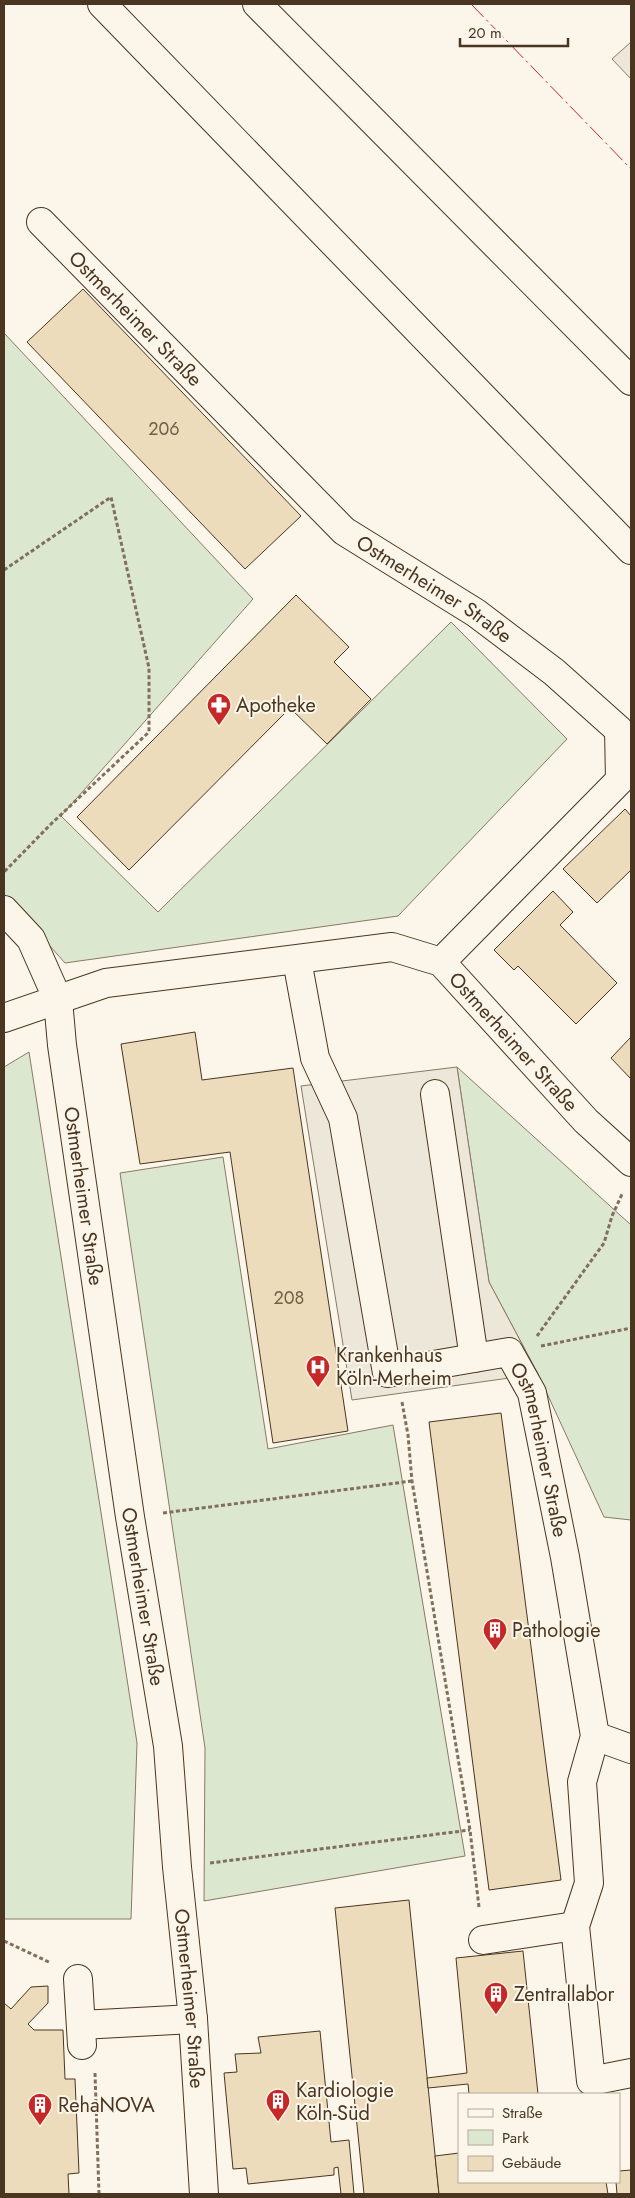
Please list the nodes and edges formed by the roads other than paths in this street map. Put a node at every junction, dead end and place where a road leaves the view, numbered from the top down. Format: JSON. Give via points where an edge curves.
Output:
{"nodes":[{"id":1,"x":102,"y":4,"type":"edge"},
{"id":2,"x":256,"y":4,"type":"edge"},
{"id":3,"x":41,"y":222,"type":"dead end"},
{"id":4,"x":631,"y":380,"type":"edge"},
{"id":5,"x":631,"y":550,"type":"edge"},
{"id":6,"x":4,"y":910,"type":"edge"},
{"id":7,"x":297,"y":960,"type":"junction"},
{"id":8,"x":441,"y":962,"type":"junction"},
{"id":9,"x":58,"y":1000,"type":"junction"},
{"id":10,"x":4,"y":1018,"type":"edge"},
{"id":11,"x":435,"y":1094,"type":"dead end"},
{"id":12,"x":631,"y":1162,"type":"edge"},
{"id":13,"x":474,"y":1358,"type":"junction"},
{"id":14,"x":594,"y":1736,"type":"junction"},
{"id":15,"x":631,"y":1750,"type":"edge"},
{"id":16,"x":576,"y":1926,"type":"junction"},
{"id":17,"x":483,"y":1940,"type":"road end"},
{"id":18,"x":78,"y":1979,"type":"road end"},
{"id":19,"x":192,"y":2019,"type":"junction"},
{"id":20,"x":631,"y":2072,"type":"edge"},
{"id":21,"x":204,"y":2194,"type":"edge"}],
"edges":[{"from":1,"to":5,"type":"main road"},
{"from":2,"to":4,"type":"main road"},
{"from":3,"to":8,"type":"main road","name":"Ostmerheimer Straße","via":[[344,531],[476,613],[554,672],[620,730],[620,780]]},
{"from":6,"to":9,"type":"main road","name":"Ostmerheimer Straße","via":[[31,939]]},
{"from":7,"to":8,"type":"main road","name":"Ostmerheimer Straße","via":[[392,947]]},
{"from":7,"to":9,"type":"main road","name":"Ostmerheimer Straße","via":[[106,983]]},
{"from":7,"to":13,"type":"main road","name":"Ostmerheimer Straße","via":[[315,1058],[343,1118],[387,1373]]},
{"from":8,"to":12,"type":"main road","name":"Ostmerheimer Straße","via":[[586,1121]]},
{"from":9,"to":10,"type":"main road","name":"Ostmerheimer Straße"},
{"from":9,"to":19,"type":"main road","name":"Ostmerheimer Straße","via":[[130,1517],[168,1746]]},
{"from":11,"to":13,"type":"main road"},
{"from":13,"to":14,"type":"main road","name":"Ostmerheimer Straße","via":[[519,1350],[532,1393],[565,1557]]},
{"from":14,"to":15,"type":"main road"},
{"from":14,"to":16,"type":"main road","name":"Ostmerheimer Straße","via":[[582,1782],[589,1883]]},
{"from":16,"to":17,"type":"main road"},
{"from":16,"to":20,"type":"main road","name":"Ostmerheimer Straße","via":[[591,2081]]},
{"from":18,"to":19,"type":"main road","via":[[81,2035]]},
{"from":19,"to":21,"type":"main road","name":"Ostmerheimer Straße"}]}
